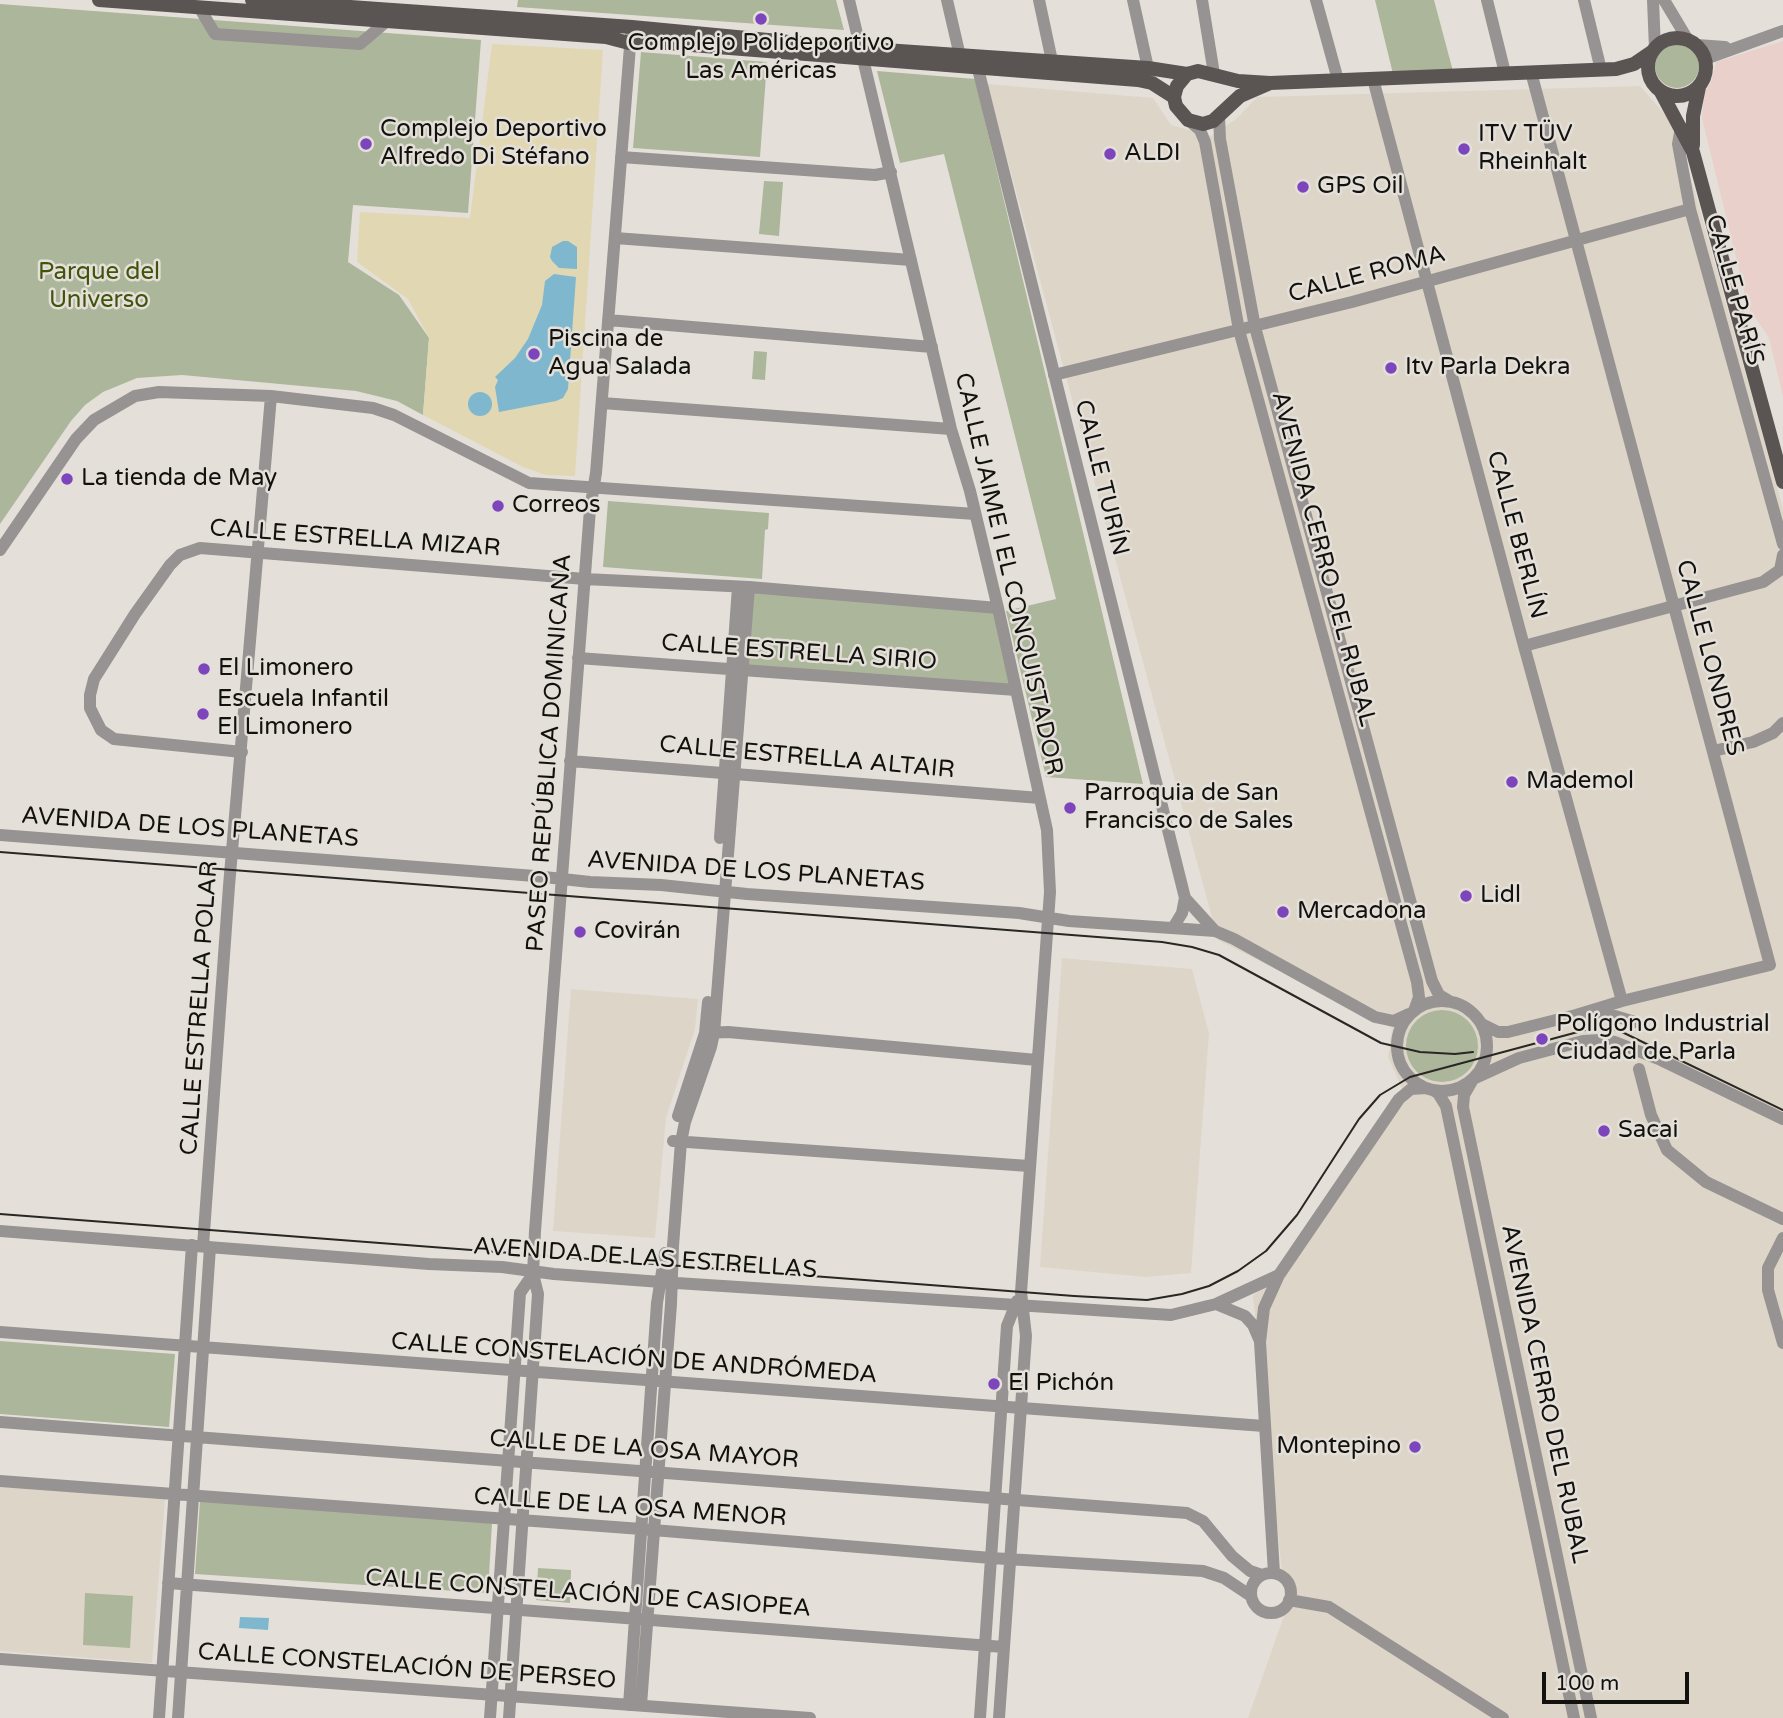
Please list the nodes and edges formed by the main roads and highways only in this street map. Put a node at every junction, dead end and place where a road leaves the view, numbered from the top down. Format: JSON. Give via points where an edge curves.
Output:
{"nodes":[{"id":1,"x":99,"y":0,"type":"edge"},
{"id":2,"x":252,"y":0,"type":"edge"},
{"id":3,"x":209,"y":5,"type":"edge"},
{"id":4,"x":1654,"y":50,"type":"junction"},
{"id":5,"x":863,"y":54,"type":"junction"},
{"id":6,"x":1609,"y":69,"type":"junction"},
{"id":7,"x":1188,"y":74,"type":"junction"},
{"id":8,"x":1216,"y":76,"type":"junction"},
{"id":9,"x":1270,"y":83,"type":"junction"},
{"id":10,"x":1699,"y":87,"type":"junction"},
{"id":11,"x":1659,"y":90,"type":"junction"},
{"id":12,"x":1174,"y":97,"type":"junction"},
{"id":13,"x":1221,"y":114,"type":"junction"},
{"id":14,"x":1693,"y":152,"type":"junction"},
{"id":15,"x":1783,"y":482,"type":"edge"}],
"edges":[{"from":1,"to":3,"type":"main road"},
{"from":2,"to":5,"type":"main road","via":[[632,27]]},
{"from":3,"to":5,"type":"main road","via":[[606,37],[629,43]]},
{"from":4,"to":6,"type":"main road","via":[[1634,64]]},
{"from":4,"to":10,"type":"main road","via":[[1670,39],[1693,43],[1705,58]]},
{"from":4,"to":11,"type":"main road","via":[[1649,73]]},
{"from":5,"to":7,"type":"main road","via":[[1052,61]]},
{"from":5,"to":12,"type":"main road","via":[[978,69],[1138,80],[1153,83]]},
{"from":6,"to":9,"type":"main road"},
{"from":6,"to":11,"type":"main road","via":[[1636,74]]},
{"from":7,"to":8,"type":"main road","via":[[1205,71]]},
{"from":7,"to":12,"type":"main road"},
{"from":8,"to":9,"type":"main road"},
{"from":8,"to":13,"type":"main road","via":[[1227,97]]},
{"from":9,"to":13,"type":"main road","via":[[1240,96]]},
{"from":10,"to":11,"type":"main road","via":[[1683,96]]},
{"from":10,"to":14,"type":"main road"},
{"from":11,"to":14,"type":"main road"},
{"from":12,"to":13,"type":"main road","via":[[1180,114],[1188,120],[1203,124]]},
{"from":14,"to":15,"type":"main road"}]}
